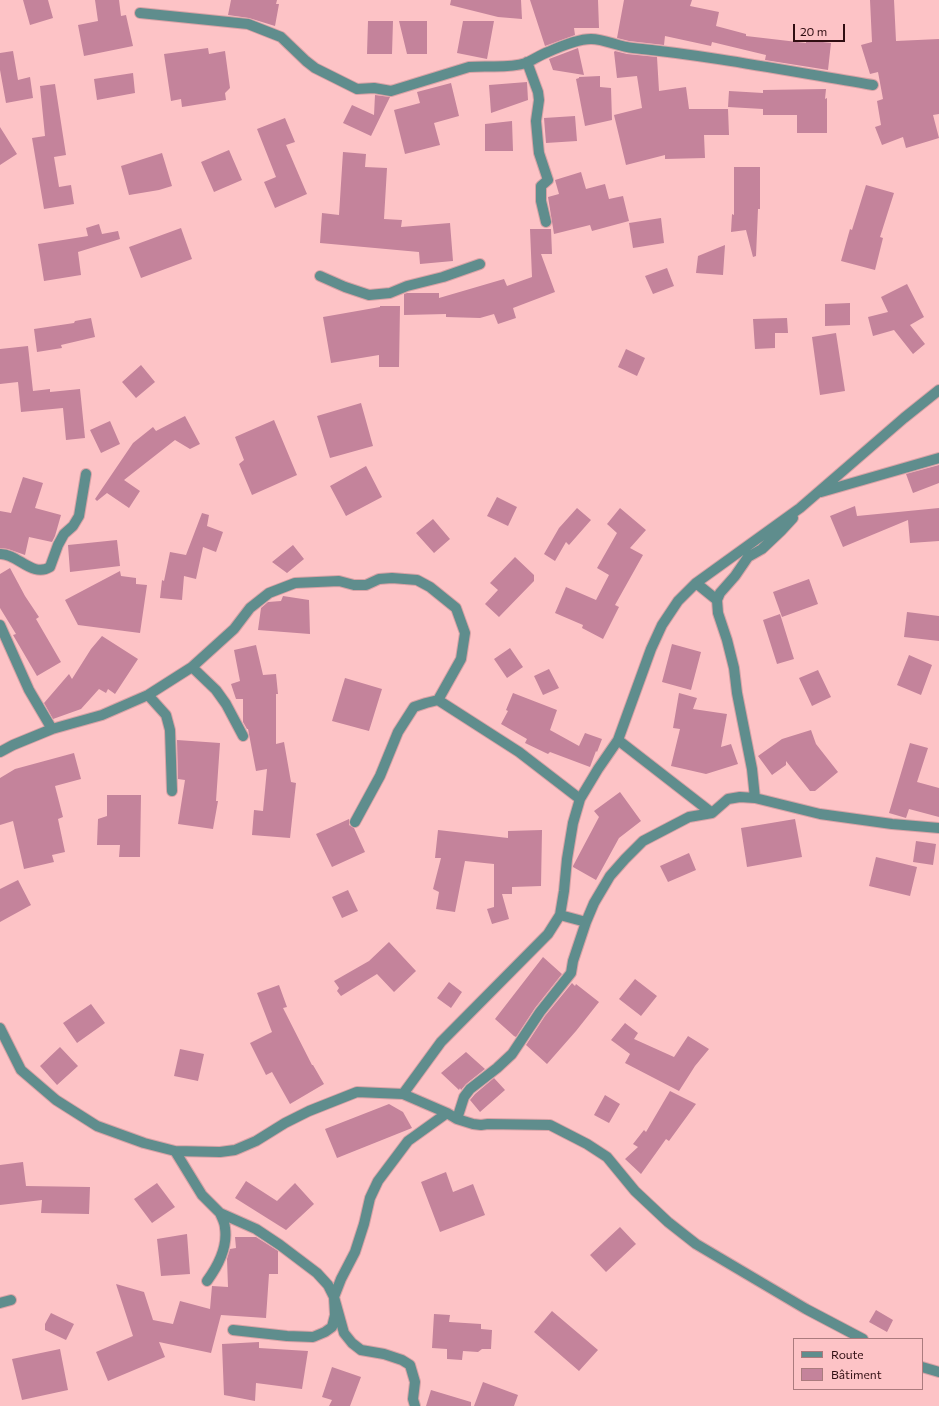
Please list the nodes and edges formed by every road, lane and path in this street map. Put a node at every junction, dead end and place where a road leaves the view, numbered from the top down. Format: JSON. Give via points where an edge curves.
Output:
{"nodes":[{"id":1,"x":140,"y":13,"type":"dead end"},
{"id":2,"x":527,"y":62,"type":"junction"},
{"id":3,"x":873,"y":85,"type":"dead end"},
{"id":4,"x":546,"y":222,"type":"dead end"},
{"id":5,"x":480,"y":264,"type":"dead end"},
{"id":6,"x":320,"y":276,"type":"dead end"},
{"id":7,"x":939,"y":390,"type":"edge"},
{"id":8,"x":939,"y":458,"type":"edge"},
{"id":9,"x":86,"y":474,"type":"dead end"},
{"id":10,"x":817,"y":493,"type":"junction"},
{"id":11,"x":800,"y":508,"type":"junction"},
{"id":12,"x":0,"y":554,"type":"edge"},
{"id":13,"x":696,"y":583,"type":"junction"},
{"id":14,"x":717,"y":600,"type":"junction"},
{"id":15,"x":0,"y":625,"type":"edge"},
{"id":16,"x":192,"y":667,"type":"junction"},
{"id":17,"x":148,"y":695,"type":"junction"},
{"id":18,"x":438,"y":700,"type":"junction"},
{"id":19,"x":52,"y":729,"type":"junction"},
{"id":20,"x":243,"y":736,"type":"dead end"},
{"id":21,"x":618,"y":740,"type":"junction"},
{"id":22,"x":0,"y":752,"type":"edge"},
{"id":23,"x":172,"y":792,"type":"dead end"},
{"id":24,"x":754,"y":798,"type":"junction"},
{"id":25,"x":580,"y":799,"type":"junction"},
{"id":26,"x":712,"y":813,"type":"junction"},
{"id":27,"x":355,"y":822,"type":"dead end"},
{"id":28,"x":939,"y":828,"type":"edge"},
{"id":29,"x":560,"y":915,"type":"junction"},
{"id":30,"x":586,"y":922,"type":"junction"},
{"id":31,"x":0,"y":1028,"type":"edge"},
{"id":32,"x":403,"y":1094,"type":"junction"},
{"id":33,"x":447,"y":1113,"type":"junction"},
{"id":34,"x":457,"y":1119,"type":"junction"},
{"id":35,"x":175,"y":1151,"type":"junction"},
{"id":36,"x":220,"y":1213,"type":"junction"},
{"id":37,"x":207,"y":1281,"type":"dead end"},
{"id":38,"x":334,"y":1297,"type":"junction"},
{"id":39,"x":11,"y":1300,"type":"dead end"},
{"id":40,"x":0,"y":1303,"type":"edge"},
{"id":41,"x":233,"y":1330,"type":"dead end"},
{"id":42,"x":860,"y":1338,"type":"edge"},
{"id":43,"x":923,"y":1367,"type":"edge"},
{"id":44,"x":939,"y":1372,"type":"edge"},
{"id":45,"x":415,"y":1406,"type":"edge"}],
"edges":[{"from":1,"to":2,"type":"street","via":[[248,24],[281,37],[315,68],[357,89],[391,91],[469,67],[500,67]]},
{"from":2,"to":3,"type":"street","via":[[549,51],[592,39],[623,47]]},
{"from":2,"to":4,"type":"street","via":[[539,100],[536,121],[539,153],[548,180],[541,186],[541,201]]},
{"from":5,"to":6,"type":"street","via":[[390,293],[369,295]]},
{"from":7,"to":10,"type":"street"},
{"from":8,"to":10,"type":"street"},
{"from":9,"to":12,"type":"street","via":[[79,516],[64,534],[50,568],[32,568],[6,553]]},
{"from":10,"to":11,"type":"street"},
{"from":11,"to":13,"type":"street"},
{"from":11,"to":14,"type":"street","via":[[782,531],[762,549],[748,557]]},
{"from":13,"to":14,"type":"street"},
{"from":13,"to":21,"type":"street","via":[[678,601],[662,625]]},
{"from":14,"to":24,"type":"street","via":[[718,613],[734,668],[752,768]]},
{"from":15,"to":19,"type":"street","via":[[29,690]]},
{"from":16,"to":17,"type":"street"},
{"from":16,"to":18,"type":"street","via":[[234,628],[250,608],[269,593],[295,583],[339,581],[366,585],[379,579],[417,580],[456,608],[465,633],[461,659]]},
{"from":16,"to":20,"type":"street","via":[[216,690]]},
{"from":17,"to":19,"type":"street","via":[[102,715]]},
{"from":17,"to":23,"type":"street","via":[[166,715],[170,730]]},
{"from":18,"to":25,"type":"street","via":[[519,752]]},
{"from":18,"to":27,"type":"street","via":[[414,707],[398,732],[380,776]]},
{"from":19,"to":22,"type":"street"},
{"from":21,"to":25,"type":"street"},
{"from":21,"to":26,"type":"street"},
{"from":24,"to":26,"type":"street","via":[[728,799]]},
{"from":24,"to":28,"type":"street","via":[[820,814]]},
{"from":25,"to":29,"type":"street","via":[[573,823]]},
{"from":26,"to":30,"type":"street","via":[[688,816],[644,841],[610,876]]},
{"from":29,"to":30,"type":"street"},
{"from":29,"to":32,"type":"street","via":[[548,934],[441,1042]]},
{"from":30,"to":34,"type":"street","via":[[571,973],[540,1012],[512,1054],[470,1089],[464,1097]]},
{"from":31,"to":35,"type":"street","via":[[21,1070],[56,1100],[97,1126]]},
{"from":32,"to":33,"type":"street"},
{"from":32,"to":35,"type":"street","via":[[357,1092],[308,1111],[235,1150]]},
{"from":33,"to":34,"type":"street"},
{"from":33,"to":38,"type":"street","via":[[408,1141],[378,1181],[370,1198],[355,1252]]},
{"from":34,"to":42,"type":"street","via":[[482,1125],[550,1125],[567,1133],[607,1157],[635,1191],[696,1244]]},
{"from":35,"to":36,"type":"street","via":[[202,1196]]},
{"from":36,"to":37,"type":"street","via":[[225,1228],[225,1242],[221,1258]]},
{"from":36,"to":38,"type":"street","via":[[256,1229],[280,1245],[317,1273],[328,1285]]},
{"from":38,"to":41,"type":"street","via":[[335,1315],[332,1327],[313,1337]]},
{"from":38,"to":45,"type":"street","via":[[344,1333],[352,1343],[361,1350],[384,1354],[402,1360],[410,1366],[415,1382]]},
{"from":39,"to":40,"type":"street"},
{"from":43,"to":44,"type":"street"}]}
